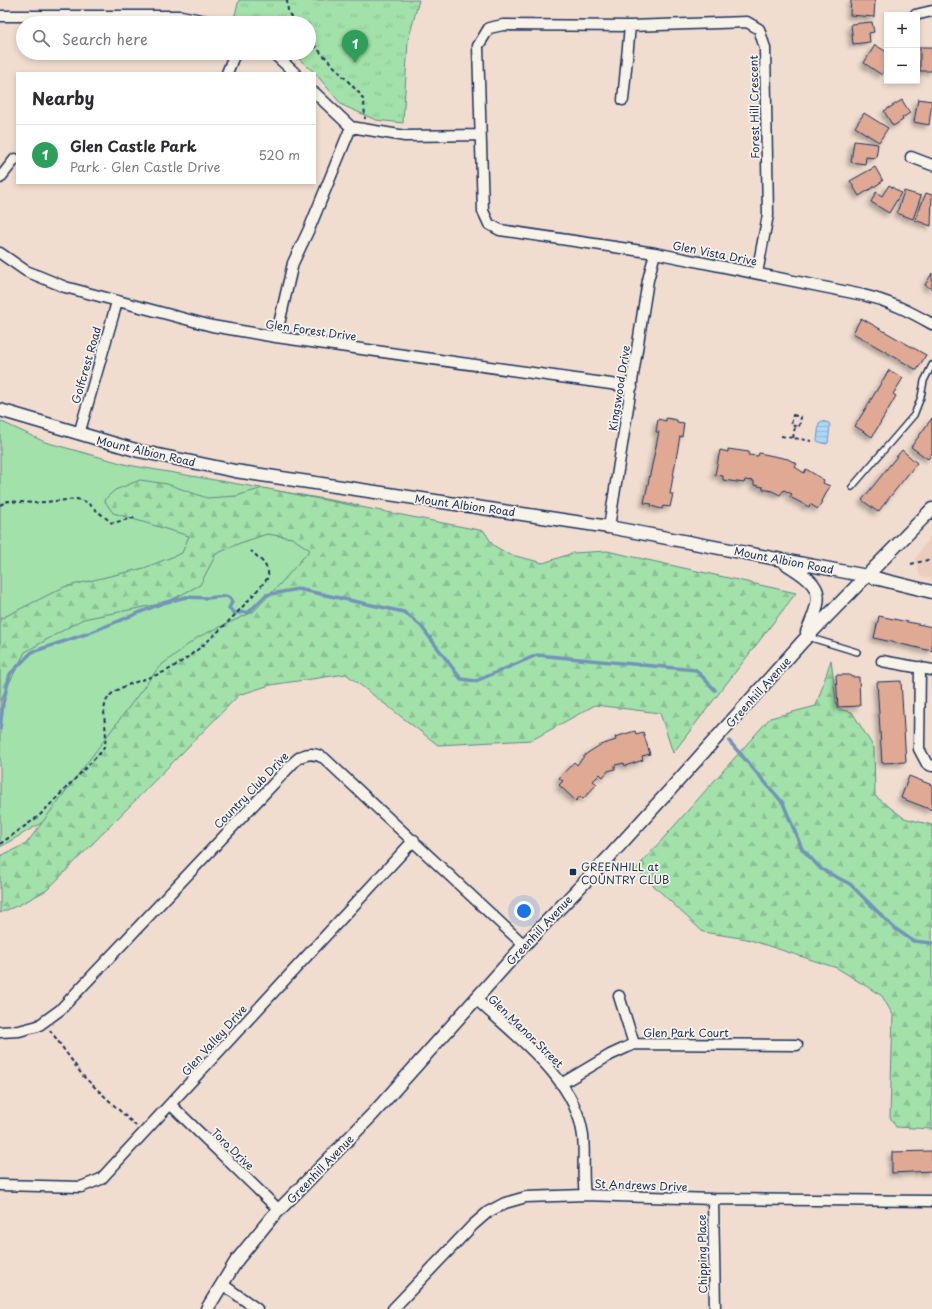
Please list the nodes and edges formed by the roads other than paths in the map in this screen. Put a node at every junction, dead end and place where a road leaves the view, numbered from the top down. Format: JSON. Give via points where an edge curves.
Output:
{"nodes":[{"id":1,"x":932,"y":11,"type":"edge"},
{"id":2,"x":920,"y":14,"type":"edge"},
{"id":3,"x":0,"y":16,"type":"edge"},
{"id":4,"x":16,"y":16,"type":"edge"},
{"id":5,"x":16,"y":16,"type":"edge"},
{"id":6,"x":181,"y":16,"type":"edge"},
{"id":7,"x":630,"y":26,"type":"junction"},
{"id":8,"x":232,"y":60,"type":"edge"},
{"id":9,"x":281,"y":60,"type":"edge"},
{"id":10,"x":227,"y":72,"type":"edge"},
{"id":11,"x":294,"y":72,"type":"edge"},
{"id":12,"x":316,"y":94,"type":"edge"},
{"id":13,"x":623,"y":100,"type":"dead end"},
{"id":14,"x":351,"y":127,"type":"junction"},
{"id":15,"x":480,"y":135,"type":"junction"},
{"id":16,"x":911,"y":157,"type":"dead end"},
{"id":17,"x":14,"y":159,"type":"dead end"},
{"id":18,"x":932,"y":165,"type":"edge"},
{"id":19,"x":0,"y":178,"type":"edge"},
{"id":20,"x":489,"y":224,"type":"joint"},
{"id":21,"x":0,"y":253,"type":"edge"},
{"id":22,"x":655,"y":253,"type":"junction"},
{"id":23,"x":757,"y":273,"type":"junction"},
{"id":24,"x":117,"y":302,"type":"junction"},
{"id":25,"x":932,"y":324,"type":"edge"},
{"id":26,"x":276,"y":337,"type":"junction"},
{"id":27,"x":932,"y":365,"type":"edge"},
{"id":28,"x":632,"y":387,"type":"junction"},
{"id":29,"x":0,"y":410,"type":"edge"},
{"id":30,"x":79,"y":434,"type":"junction"},
{"id":31,"x":852,"y":487,"type":"dead end"},
{"id":32,"x":932,"y":509,"type":"edge"},
{"id":33,"x":609,"y":526,"type":"junction"},
{"id":34,"x":778,"y":560,"type":"junction"},
{"id":35,"x":868,"y":576,"type":"junction"},
{"id":36,"x":932,"y":592,"type":"edge"},
{"id":37,"x":805,"y":639,"type":"junction"},
{"id":38,"x":857,"y":652,"type":"dead end"},
{"id":39,"x":882,"y":661,"type":"dead end"},
{"id":40,"x":920,"y":667,"type":"junction"},
{"id":41,"x":932,"y":670,"type":"edge"},
{"id":42,"x":932,"y":766,"type":"edge"},
{"id":43,"x":414,"y":840,"type":"junction"},
{"id":44,"x":524,"y":945,"type":"junction"},
{"id":45,"x":619,"y":996,"type":"dead end"},
{"id":46,"x":476,"y":999,"type":"junction"},
{"id":47,"x":0,"y":1032,"type":"edge"},
{"id":48,"x":634,"y":1044,"type":"junction"},
{"id":49,"x":797,"y":1045,"type":"dead end"},
{"id":50,"x":561,"y":1084,"type":"junction"},
{"id":51,"x":171,"y":1105,"type":"junction"},
{"id":52,"x":0,"y":1186,"type":"edge"},
{"id":53,"x":585,"y":1195,"type":"junction"},
{"id":54,"x":713,"y":1199,"type":"junction"},
{"id":55,"x":932,"y":1201,"type":"edge"},
{"id":56,"x":280,"y":1210,"type":"junction"},
{"id":57,"x":222,"y":1284,"type":"junction"},
{"id":58,"x":207,"y":1309,"type":"edge"},
{"id":59,"x":257,"y":1309,"type":"edge"},
{"id":60,"x":393,"y":1309,"type":"edge"},
{"id":61,"x":715,"y":1309,"type":"edge"}],
"edges":[{"from":1,"to":2,"type":"street"},
{"from":3,"to":5,"type":"street"},
{"from":4,"to":6,"type":"street"},
{"from":7,"to":13,"type":"street"},
{"from":7,"to":15,"type":"street","name":"Forest Hill Crescent","via":[[503,25],[489,28],[478,46]]},
{"from":7,"to":23,"type":"street","name":"Forest Hill Crescent","via":[[747,22],[759,29],[765,48],[768,215]]},
{"from":8,"to":10,"type":"street"},
{"from":9,"to":11,"type":"street"},
{"from":12,"to":14,"type":"street"},
{"from":14,"to":15,"type":"street","via":[[405,136]]},
{"from":14,"to":26,"type":"street","via":[[293,263]]},
{"from":15,"to":20,"type":"street","name":"Forest Hill Crescent","via":[[483,211]]},
{"from":16,"to":18,"type":"street"},
{"from":17,"to":19,"type":"street"},
{"from":20,"to":22,"type":"street","name":"Glen Vista Drive","via":[[500,230]]},
{"from":21,"to":24,"type":"street","name":"Glen Forest Drive","via":[[26,271],[65,287]]},
{"from":22,"to":23,"type":"street","name":"Glen Vista Drive"},
{"from":22,"to":28,"type":"street","name":"Kingswood Drive","via":[[648,280]]},
{"from":23,"to":25,"type":"street","name":"Glen Vista Drive","via":[[886,301],[905,308]]},
{"from":24,"to":26,"type":"street","name":"Glen Forest Drive","via":[[212,326]]},
{"from":24,"to":30,"type":"street","name":"Golfcrest Road"},
{"from":26,"to":28,"type":"street","name":"Glen Forest Drive"},
{"from":27,"to":31,"type":"lane","via":[[924,381],[922,397],[914,415]]},
{"from":28,"to":33,"type":"street","name":"Kingswood Drive"},
{"from":29,"to":30,"type":"street","name":"Mount Albion Road"},
{"from":30,"to":33,"type":"street","name":"Mount Albion Road","via":[[139,451],[235,471]]},
{"from":32,"to":35,"type":"street","name":"Greenhill Avenue"},
{"from":33,"to":34,"type":"street","name":"Mount Albion Road"},
{"from":34,"to":35,"type":"street","name":"Mount Albion Road"},
{"from":34,"to":37,"type":"street","via":[[805,575],[817,589],[819,601]]},
{"from":35,"to":36,"type":"street","name":"Mount Albion Road"},
{"from":35,"to":37,"type":"street","name":"Greenhill Avenue"},
{"from":37,"to":38,"type":"lane"},
{"from":37,"to":44,"type":"street","name":"Greenhill Avenue","via":[[609,857]]},
{"from":39,"to":40,"type":"street"},
{"from":40,"to":41,"type":"street"},
{"from":40,"to":42,"type":"street","via":[[919,749],[927,764]]},
{"from":43,"to":44,"type":"street","name":"Country Club Drive"},
{"from":43,"to":47,"type":"street","name":"Country Club Drive","via":[[324,758],[310,754],[299,757],[60,1010],[44,1022],[19,1031]]},
{"from":43,"to":51,"type":"street","name":"Glen Valley Drive"},
{"from":44,"to":46,"type":"street","name":"Greenhill Avenue"},
{"from":45,"to":48,"type":"street"},
{"from":46,"to":50,"type":"street","name":"Glen Manor Street","via":[[548,1066]]},
{"from":46,"to":56,"type":"street","name":"Greenhill Avenue","via":[[372,1115]]},
{"from":48,"to":49,"type":"street","name":"Glen Park Court"},
{"from":48,"to":50,"type":"street","name":"Glen Park Court"},
{"from":50,"to":53,"type":"street","name":"Glen Manor Street","via":[[578,1116],[583,1136],[582,1174]]},
{"from":51,"to":52,"type":"street","name":"Glen Valley Drive","via":[[97,1182],[81,1187]]},
{"from":51,"to":56,"type":"street","name":"Toro Drive"},
{"from":53,"to":54,"type":"street","name":"St Andrews Drive"},
{"from":53,"to":60,"type":"street","name":"St Andrews Drive","via":[[526,1197],[505,1203],[488,1212],[472,1225]]},
{"from":54,"to":55,"type":"street","name":"St Andrews Drive"},
{"from":54,"to":61,"type":"street","name":"Chipping Place"},
{"from":56,"to":57,"type":"street","name":"Greenhill Avenue","via":[[237,1260]]},
{"from":57,"to":58,"type":"street","name":"Greenhill Avenue"},
{"from":57,"to":59,"type":"street"}]}
